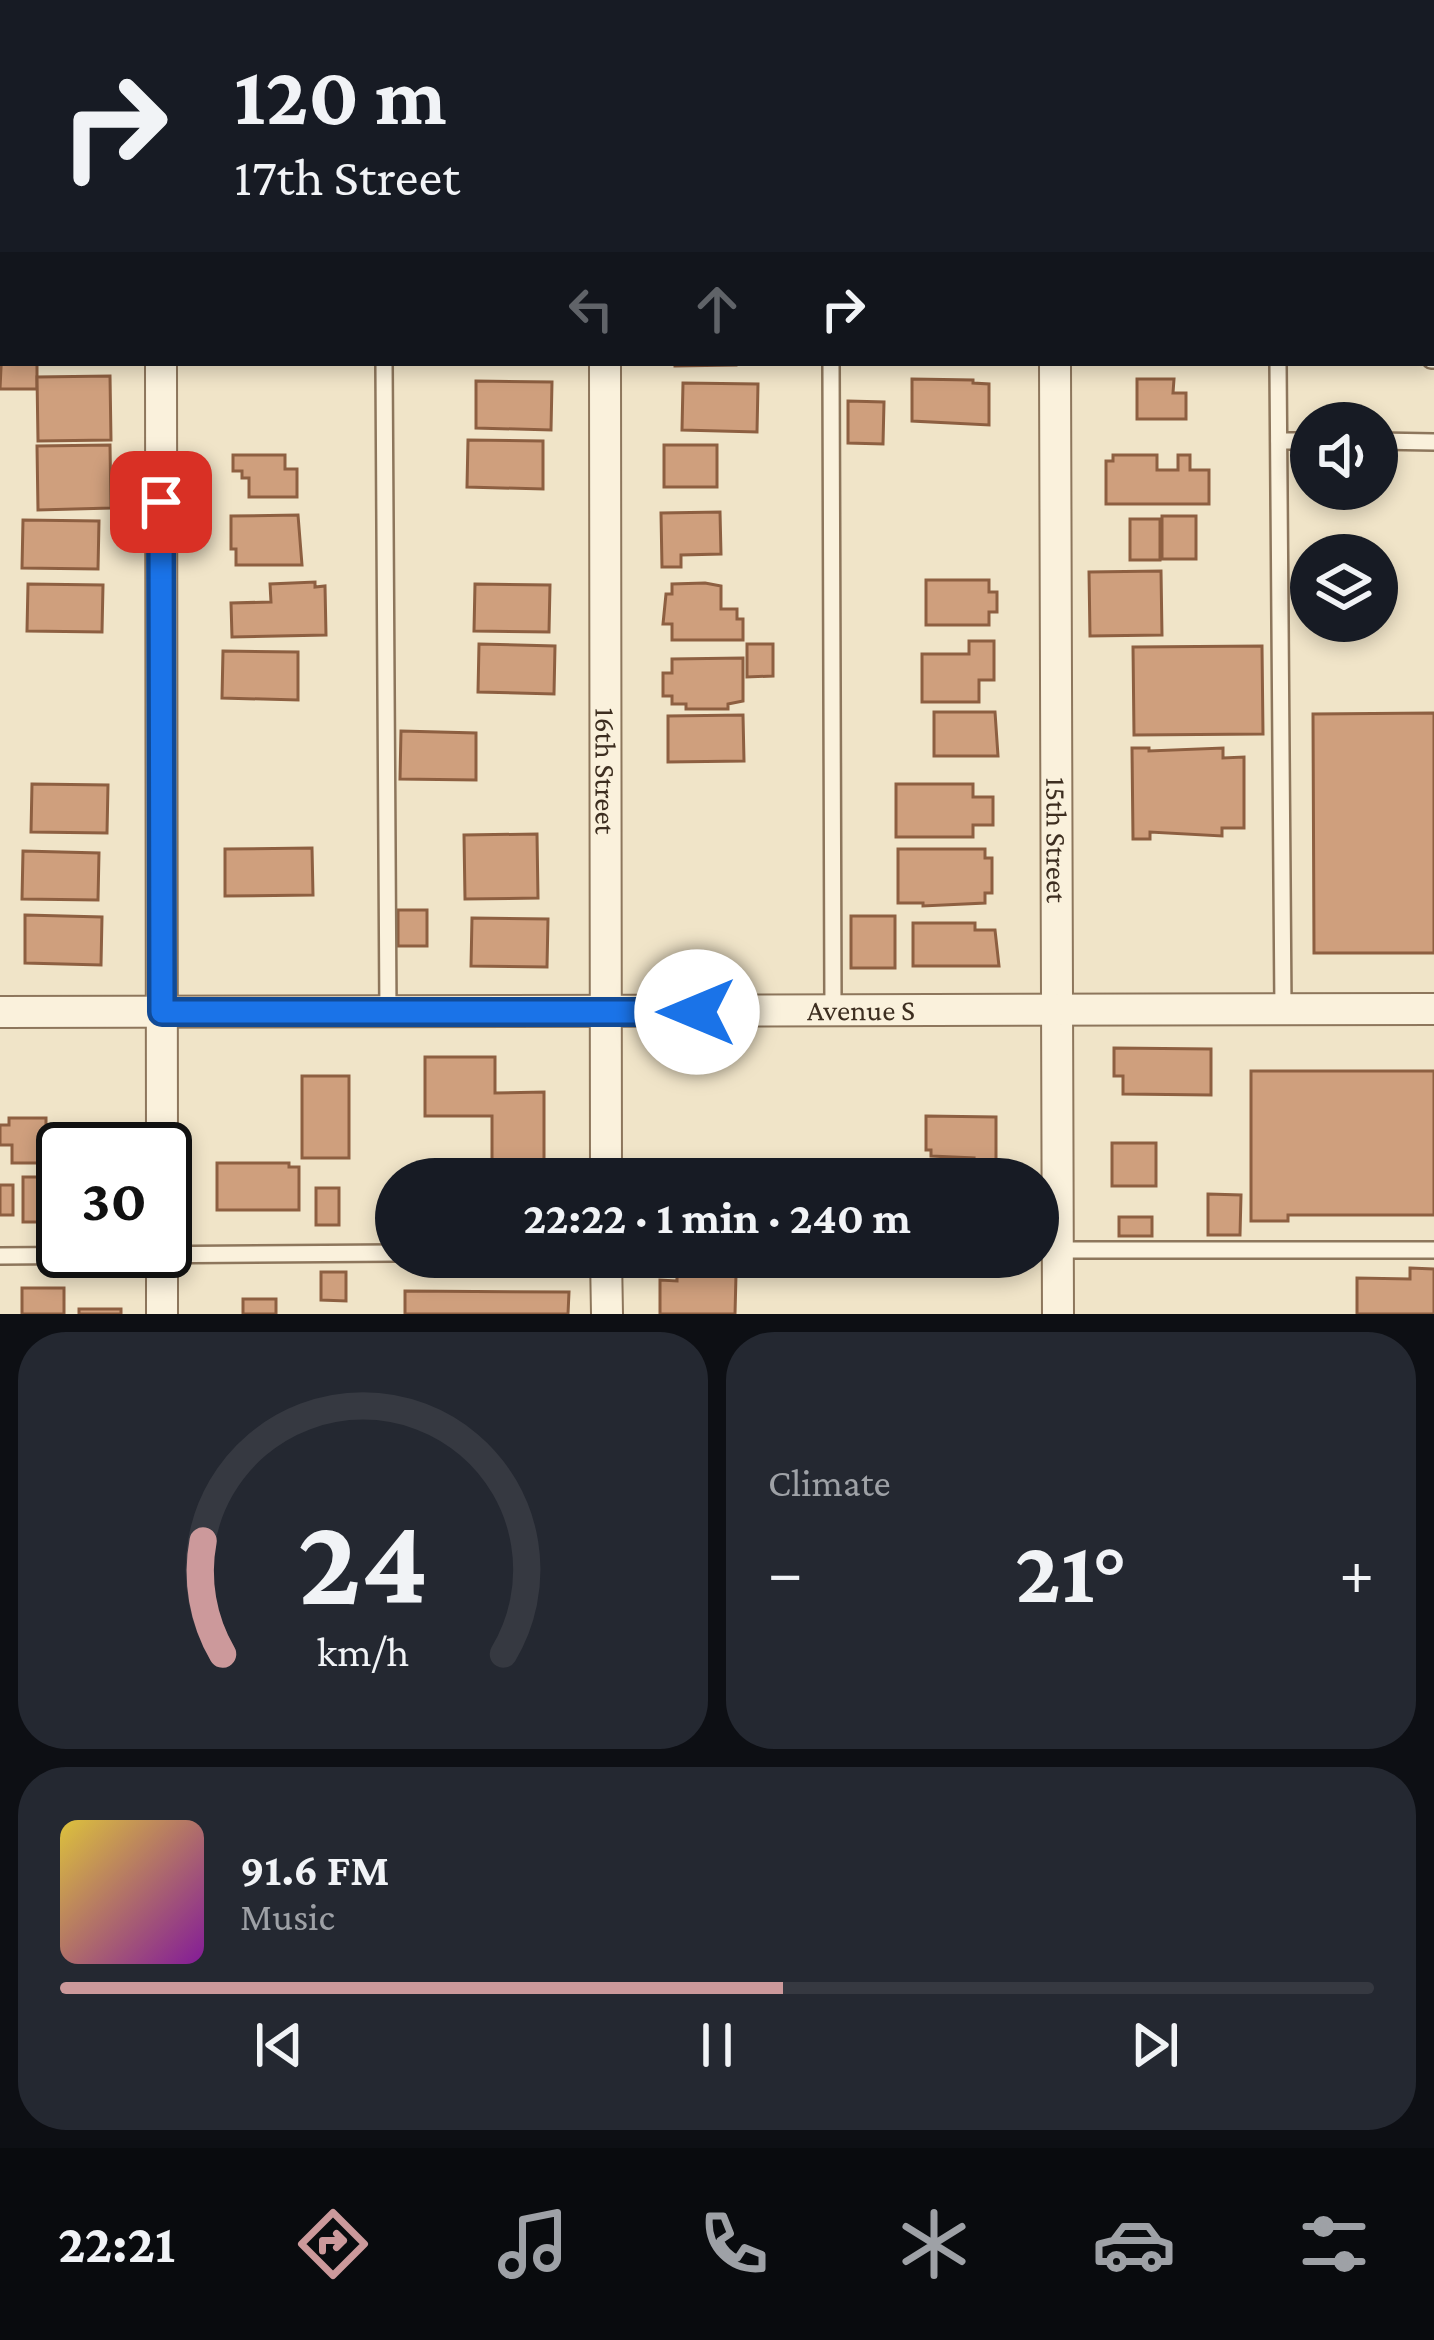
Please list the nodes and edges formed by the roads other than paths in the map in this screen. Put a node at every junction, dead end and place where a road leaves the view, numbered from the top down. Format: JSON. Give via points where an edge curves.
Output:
{"nodes":[{"id":1,"x":160,"y":366,"type":"edge"},
{"id":2,"x":384,"y":366,"type":"edge"},
{"id":3,"x":604,"y":366,"type":"edge"},
{"id":4,"x":831,"y":366,"type":"edge"},
{"id":5,"x":1055,"y":366,"type":"edge"},
{"id":6,"x":1278,"y":366,"type":"edge"},
{"id":7,"x":1279,"y":441,"type":"junction"},
{"id":8,"x":1290,"y":441,"type":"edge"},
{"id":9,"x":1398,"y":441,"type":"edge"},
{"id":10,"x":1434,"y":442,"type":"edge"},
{"id":11,"x":1434,"y":1009,"type":"edge"},
{"id":12,"x":1058,"y":1010,"type":"junction"},
{"id":13,"x":1283,"y":1010,"type":"junction"},
{"id":14,"x":833,"y":1011,"type":"junction"},
{"id":15,"x":0,"y":1012,"type":"edge"},
{"id":16,"x":162,"y":1012,"type":"junction"},
{"id":17,"x":388,"y":1012,"type":"junction"},
{"id":18,"x":606,"y":1012,"type":"junction"},
{"id":19,"x":162,"y":1122,"type":"edge"},
{"id":20,"x":606,"y":1158,"type":"edge"},
{"id":21,"x":1052,"y":1158,"type":"edge"},
{"id":22,"x":1059,"y":1250,"type":"edge"},
{"id":23,"x":1434,"y":1250,"type":"edge"},
{"id":24,"x":375,"y":1253,"type":"edge"},
{"id":25,"x":192,"y":1254,"type":"edge"},
{"id":26,"x":0,"y":1256,"type":"edge"},
{"id":27,"x":36,"y":1256,"type":"edge"},
{"id":28,"x":162,"y":1278,"type":"edge"},
{"id":29,"x":607,"y":1278,"type":"edge"},
{"id":30,"x":1052,"y":1278,"type":"edge"},
{"id":31,"x":162,"y":1314,"type":"edge"},
{"id":32,"x":607,"y":1314,"type":"edge"},
{"id":33,"x":1058,"y":1314,"type":"edge"}],
"edges":[{"from":1,"to":16,"type":"street"},
{"from":2,"to":17,"type":"lane"},
{"from":3,"to":18,"type":"street","name":"16th Street"},
{"from":4,"to":14,"type":"lane"},
{"from":5,"to":12,"type":"street","name":"15th Street"},
{"from":6,"to":7,"type":"lane"},
{"from":7,"to":8,"type":"lane"},
{"from":7,"to":13,"type":"lane"},
{"from":9,"to":10,"type":"lane"},
{"from":11,"to":13,"type":"street","name":"Avenue S"},
{"from":12,"to":13,"type":"street","name":"Avenue S"},
{"from":12,"to":14,"type":"street","name":"Avenue S"},
{"from":12,"to":21,"type":"street","name":"15th Street"},
{"from":14,"to":18,"type":"street","name":"Avenue S"},
{"from":15,"to":16,"type":"street","name":"Avenue S"},
{"from":16,"to":17,"type":"street","name":"Avenue S"},
{"from":16,"to":19,"type":"street"},
{"from":17,"to":18,"type":"street","name":"Avenue S"},
{"from":18,"to":20,"type":"street","name":"16th Street"},
{"from":22,"to":23,"type":"lane"},
{"from":24,"to":25,"type":"lane"},
{"from":26,"to":27,"type":"lane"},
{"from":28,"to":31,"type":"street"},
{"from":29,"to":32,"type":"street"},
{"from":30,"to":33,"type":"street","name":"15th Street"}]}
